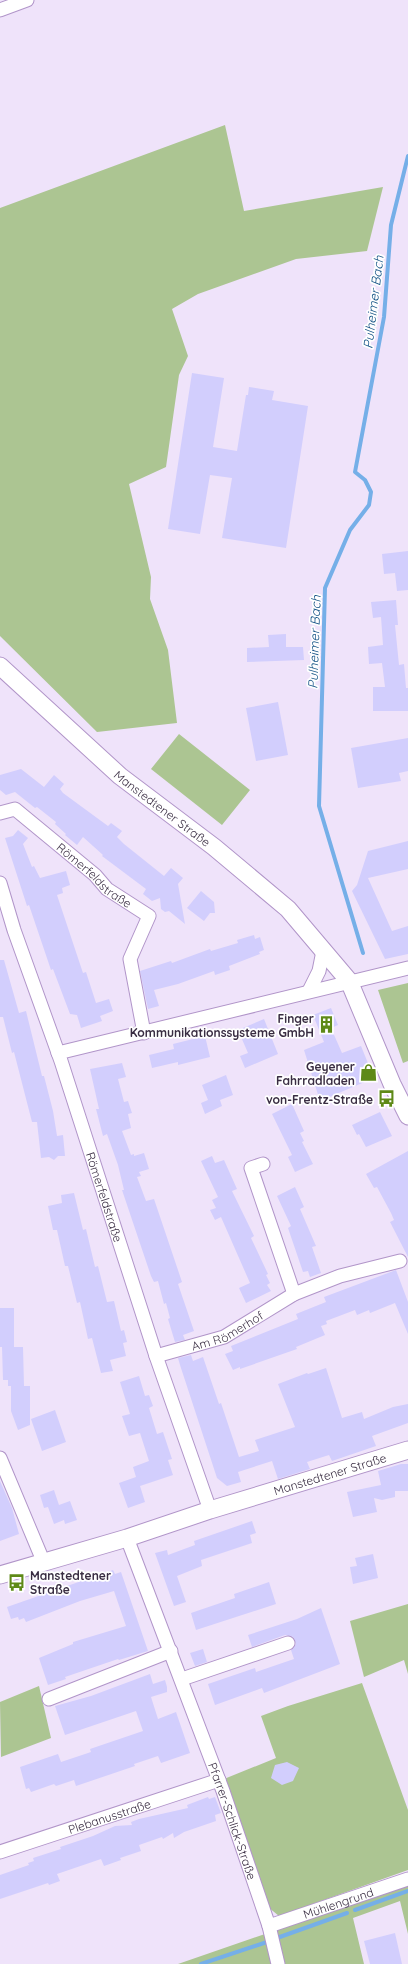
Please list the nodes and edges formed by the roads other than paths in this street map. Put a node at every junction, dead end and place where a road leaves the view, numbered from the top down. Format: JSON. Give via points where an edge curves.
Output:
{"nodes":[{"id":1,"x":27,"y":0,"type":"edge"},
{"id":2,"x":0,"y":10,"type":"edge"},
{"id":3,"x":0,"y":666,"type":"edge"},
{"id":4,"x":0,"y":813,"type":"edge"},
{"id":5,"x":0,"y":883,"type":"edge"},
{"id":6,"x":323,"y":951,"type":"junction"},
{"id":7,"x":408,"y":968,"type":"edge"},
{"id":8,"x":349,"y":981,"type":"junction"},
{"id":9,"x":309,"y":991,"type":"junction"},
{"id":10,"x":144,"y":1033,"type":"junction"},
{"id":11,"x":58,"y":1053,"type":"junction"},
{"id":12,"x":408,"y":1116,"type":"edge"},
{"id":13,"x":263,"y":1164,"type":"dead end"},
{"id":14,"x":400,"y":1261,"type":"dead end"},
{"id":15,"x":294,"y":1294,"type":"junction"},
{"id":16,"x":156,"y":1356,"type":"junction"},
{"id":17,"x":408,"y":1450,"type":"edge"},
{"id":18,"x":0,"y":1458,"type":"edge"},
{"id":19,"x":210,"y":1510,"type":"junction"},
{"id":20,"x":127,"y":1538,"type":"junction"},
{"id":21,"x":44,"y":1563,"type":"junction"},
{"id":22,"x":0,"y":1575,"type":"edge"},
{"id":23,"x":288,"y":1643,"type":"dead end"},
{"id":24,"x":171,"y":1651,"type":"junction"},
{"id":25,"x":182,"y":1679,"type":"junction"},
{"id":26,"x":49,"y":1699,"type":"dead end"},
{"id":27,"x":218,"y":1780,"type":"junction"},
{"id":28,"x":0,"y":1852,"type":"edge"},
{"id":29,"x":408,"y":1879,"type":"edge"},
{"id":30,"x":269,"y":1926,"type":"junction"},
{"id":31,"x":278,"y":1964,"type":"edge"}],
"edges":[{"from":1,"to":2,"type":"street"},
{"from":3,"to":6,"type":"street","name":"Manstedtener Straße","via":[[120,776],[214,847],[288,909]]},
{"from":4,"to":10,"type":"street","name":"Römerfeldstraße","via":[[15,809],[95,875],[107,889],[149,916],[130,959]]},
{"from":5,"to":11,"type":"street","name":"Römerfeldstraße"},
{"from":6,"to":8,"type":"street","name":"Manstedtener Straße"},
{"from":6,"to":9,"type":"street","via":[[319,971]]},
{"from":7,"to":8,"type":"street"},
{"from":8,"to":9,"type":"street"},
{"from":8,"to":12,"type":"street","name":"Manstedtener Straße"},
{"from":9,"to":10,"type":"street"},
{"from":10,"to":11,"type":"street"},
{"from":11,"to":16,"type":"street","name":"Römerfeldstraße"},
{"from":13,"to":15,"type":"street","via":[[250,1168]]},
{"from":14,"to":15,"type":"street","name":"Am Römerhof","via":[[340,1276]]},
{"from":15,"to":16,"type":"street","name":"Am Römerhof","via":[[224,1337]]},
{"from":16,"to":19,"type":"street","name":"Römerfeldstraße"},
{"from":17,"to":19,"type":"street","name":"Manstedtener Straße"},
{"from":18,"to":21,"type":"street"},
{"from":19,"to":20,"type":"street","name":"Manstedtener Straße"},
{"from":20,"to":21,"type":"street","name":"Manstedtener Straße"},
{"from":20,"to":24,"type":"street","name":"Pfarrer-Schlick-Straße"},
{"from":21,"to":22,"type":"street","name":"Manstedtener Straße"},
{"from":23,"to":25,"type":"street"},
{"from":24,"to":25,"type":"street","name":"Pfarrer-Schlick-Straße"},
{"from":24,"to":26,"type":"street"},
{"from":25,"to":27,"type":"street","name":"Pfarrer-Schlick-Straße"},
{"from":27,"to":28,"type":"street","name":"Plebanusstraße"},
{"from":27,"to":30,"type":"street","name":"Pfarrer-Schlick-Straße"},
{"from":29,"to":30,"type":"street","name":"Mühlengrund"},
{"from":30,"to":31,"type":"street","name":"Pfarrer-Schlick-Straße"}]}
